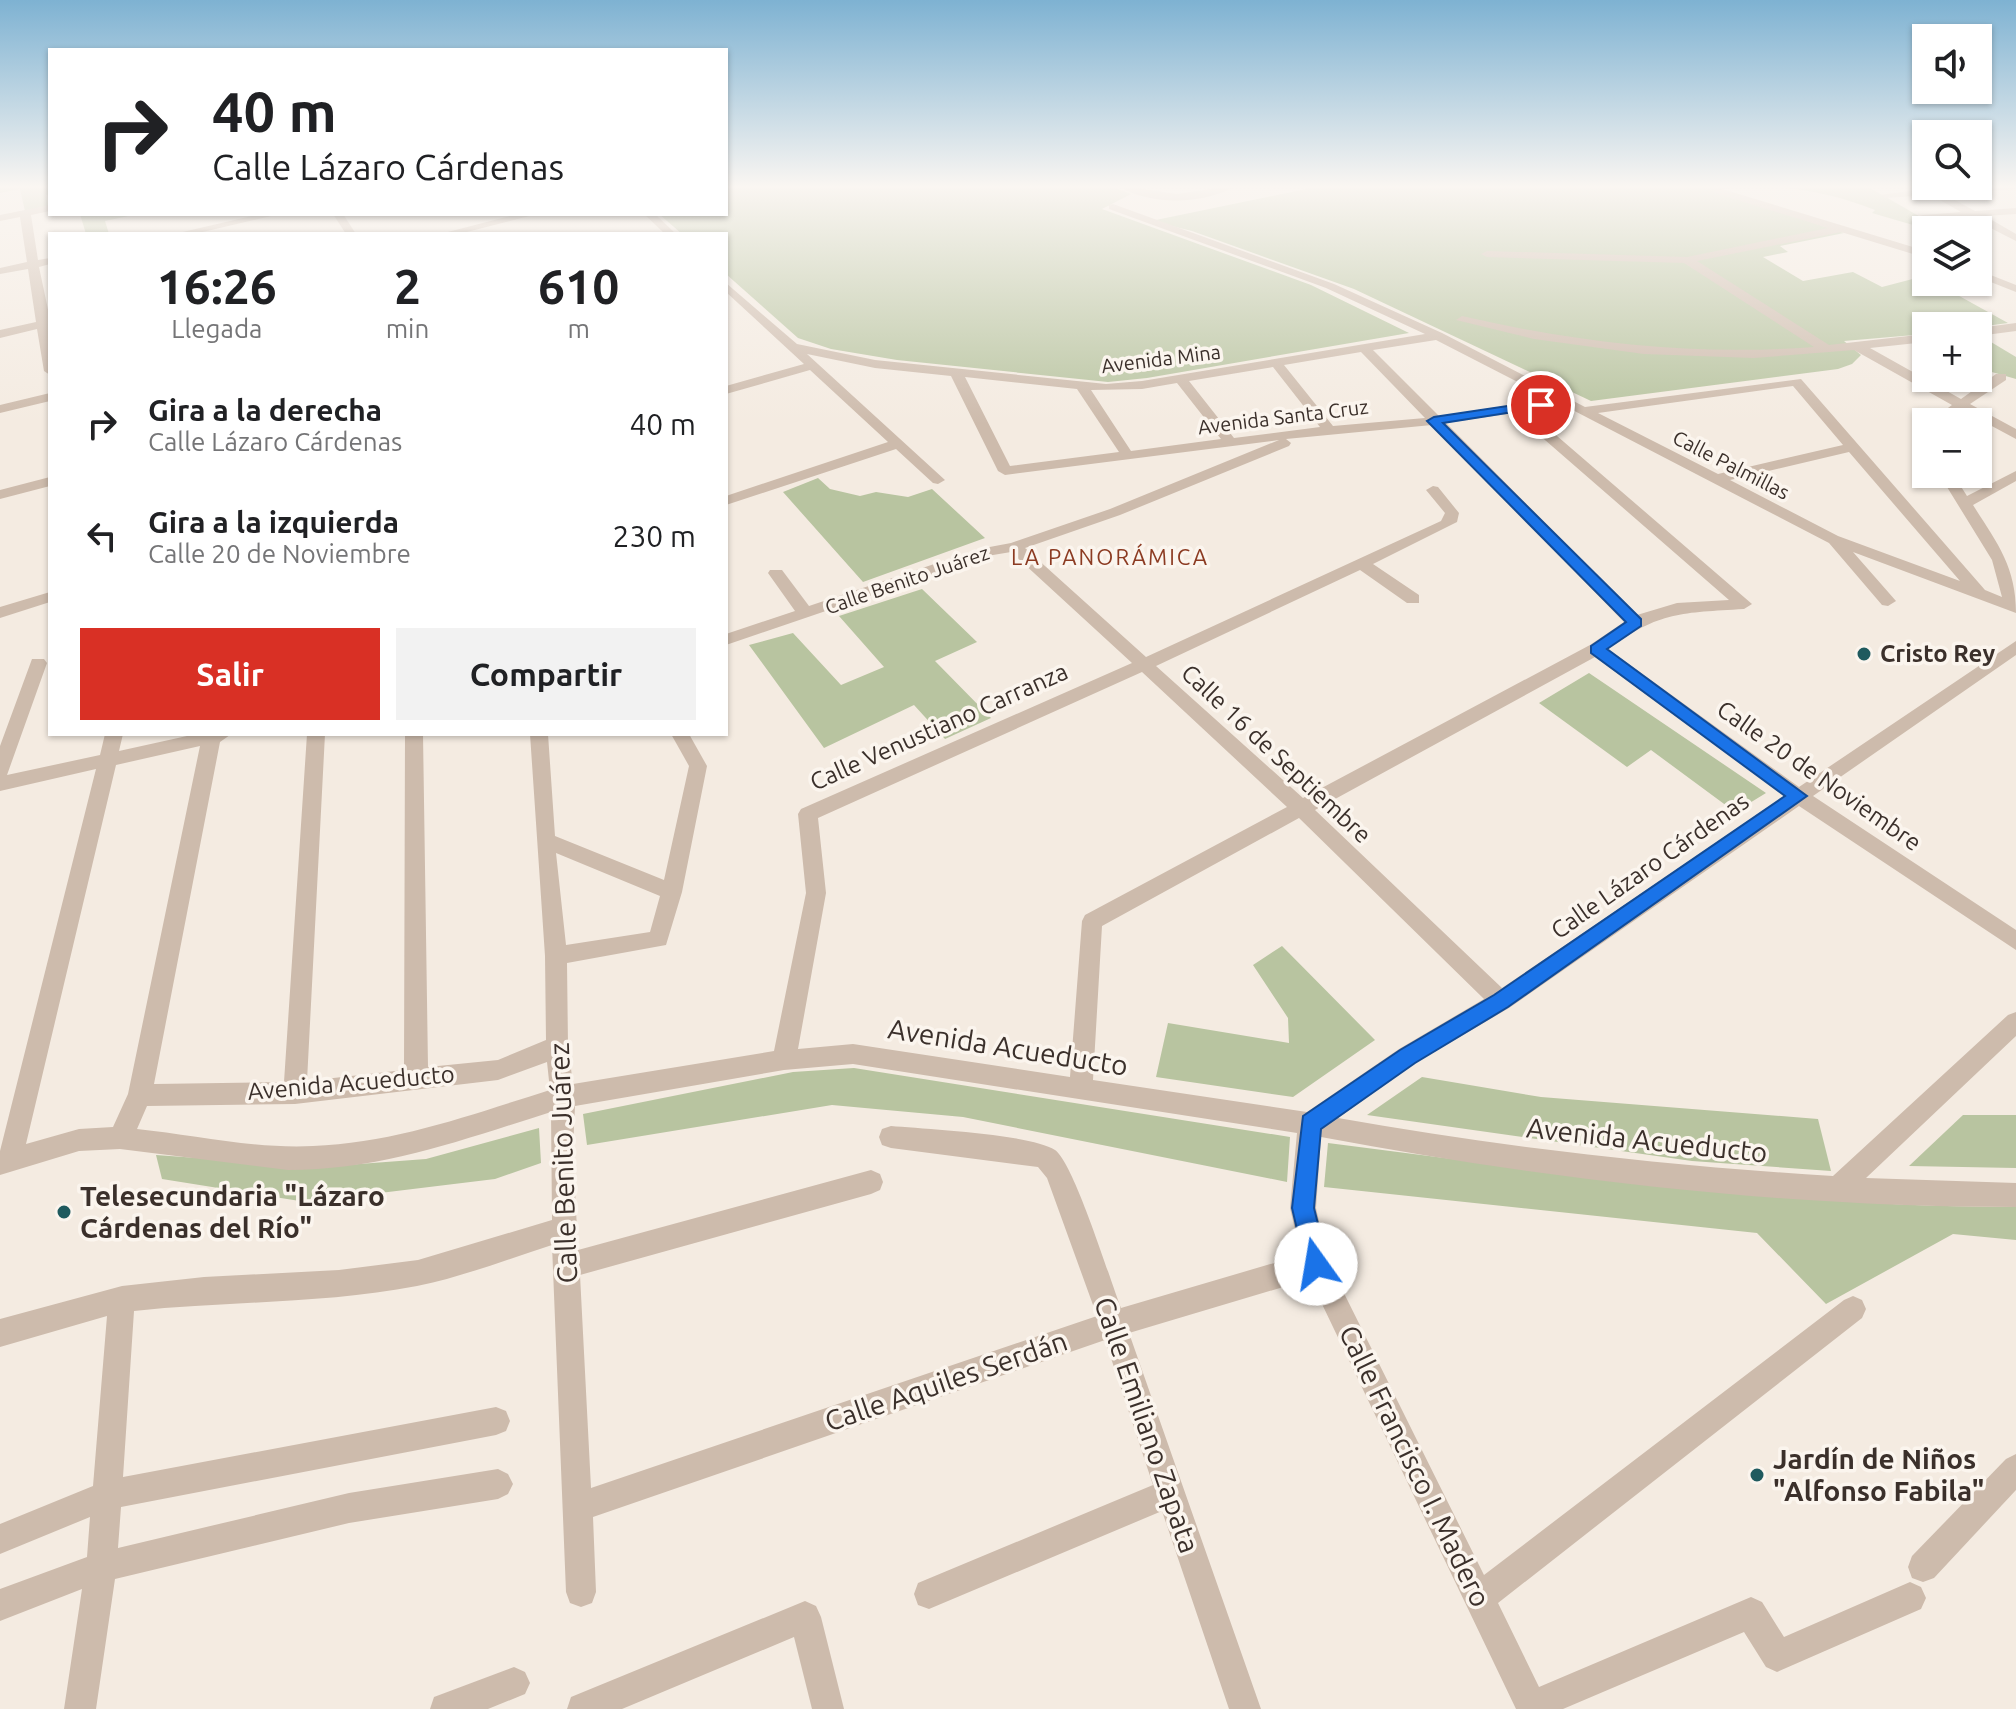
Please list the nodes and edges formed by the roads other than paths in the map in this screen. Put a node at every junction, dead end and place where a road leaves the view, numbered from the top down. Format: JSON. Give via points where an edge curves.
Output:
{"nodes":[{"id":1,"x":33,"y":265,"type":"joint"},
{"id":2,"x":1272,"y":265,"type":"edge"},
{"id":3,"x":1695,"y":265,"type":"edge"},
{"id":4,"x":0,"y":271,"type":"edge"},
{"id":5,"x":1992,"y":279,"type":"edge"},
{"id":6,"x":728,"y":288,"type":"edge"},
{"id":7,"x":2016,"y":289,"type":"edge"},
{"id":8,"x":741,"y":299,"type":"junction"},
{"id":9,"x":728,"y":302,"type":"edge"},
{"id":10,"x":1462,"y":320,"type":"dead end"},
{"id":11,"x":46,"y":324,"type":"edge"},
{"id":12,"x":2016,"y":327,"type":"edge"},
{"id":13,"x":1992,"y":330,"type":"edge"},
{"id":14,"x":0,"y":334,"type":"edge"},
{"id":15,"x":1438,"y":336,"type":"junction"},
{"id":16,"x":1912,"y":340,"type":"edge"},
{"id":17,"x":1856,"y":346,"type":"junction"},
{"id":18,"x":793,"y":347,"type":"junction"},
{"id":19,"x":48,"y":348,"type":"edge"},
{"id":20,"x":1365,"y":349,"type":"junction"},
{"id":21,"x":1826,"y":349,"type":"junction"},
{"id":22,"x":1276,"y":363,"type":"junction"},
{"id":23,"x":814,"y":365,"type":"junction"},
{"id":24,"x":957,"y":374,"type":"junction"},
{"id":25,"x":2001,"y":377,"type":"dead end"},
{"id":26,"x":1181,"y":379,"type":"junction"},
{"id":27,"x":1082,"y":387,"type":"junction"},
{"id":28,"x":728,"y":389,"type":"edge"},
{"id":29,"x":48,"y":397,"type":"edge"},
{"id":30,"x":1565,"y":401,"type":"junction"},
{"id":31,"x":1961,"y":405,"type":"junction"},
{"id":32,"x":1517,"y":408,"type":"junction"},
{"id":33,"x":1957,"y":408,"type":"edge"},
{"id":34,"x":0,"y":409,"type":"edge"},
{"id":35,"x":1582,"y":411,"type":"junction"},
{"id":36,"x":1434,"y":421,"type":"junction"},
{"id":37,"x":1329,"y":430,"type":"junction"},
{"id":38,"x":1311,"y":432,"type":"junction"},
{"id":39,"x":2016,"y":435,"type":"edge"},
{"id":40,"x":899,"y":443,"type":"junction"},
{"id":41,"x":1231,"y":443,"type":"junction"},
{"id":42,"x":1852,"y":447,"type":"junction"},
{"id":43,"x":1128,"y":456,"type":"junction"},
{"id":44,"x":2016,"y":475,"type":"edge"},
{"id":45,"x":1716,"y":479,"type":"junction"},
{"id":46,"x":938,"y":480,"type":"dead end"},
{"id":47,"x":48,"y":482,"type":"edge"},
{"id":48,"x":1954,"y":488,"type":"edge"},
{"id":49,"x":1433,"y":490,"type":"dead end"},
{"id":50,"x":0,"y":495,"type":"edge"},
{"id":51,"x":728,"y":500,"type":"edge"},
{"id":52,"x":1963,"y":504,"type":"junction"},
{"id":53,"x":1833,"y":539,"type":"junction"},
{"id":54,"x":1014,"y":547,"type":"junction"},
{"id":55,"x":1362,"y":564,"type":"junction"},
{"id":56,"x":776,"y":573,"type":"dead end"},
{"id":57,"x":1979,"y":594,"type":"junction"},
{"id":58,"x":48,"y":598,"type":"edge"},
{"id":59,"x":1413,"y":599,"type":"dead end"},
{"id":60,"x":1888,"y":601,"type":"dead end"},
{"id":61,"x":2014,"y":607,"type":"edge"},
{"id":62,"x":0,"y":613,"type":"edge"},
{"id":63,"x":806,"y":614,"type":"junction"},
{"id":64,"x":1635,"y":623,"type":"junction"},
{"id":65,"x":728,"y":639,"type":"edge"},
{"id":66,"x":2016,"y":647,"type":"edge"},
{"id":67,"x":1596,"y":649,"type":"junction"},
{"id":68,"x":38,"y":663,"type":"dead end"},
{"id":69,"x":1145,"y":664,"type":"junction"},
{"id":70,"x":114,"y":736,"type":"edge"},
{"id":71,"x":212,"y":736,"type":"edge"},
{"id":72,"x":216,"y":736,"type":"edge"},
{"id":73,"x":316,"y":736,"type":"edge"},
{"id":74,"x":414,"y":736,"type":"edge"},
{"id":75,"x":539,"y":736,"type":"edge"},
{"id":76,"x":681,"y":736,"type":"edge"},
{"id":77,"x":109,"y":760,"type":"junction"},
{"id":78,"x":0,"y":772,"type":"edge"},
{"id":79,"x":0,"y":784,"type":"edge"},
{"id":80,"x":1798,"y":796,"type":"junction"},
{"id":81,"x":1301,"y":808,"type":"junction"},
{"id":82,"x":545,"y":840,"type":"junction"},
{"id":83,"x":672,"y":892,"type":"junction"},
{"id":84,"x":2016,"y":941,"type":"edge"},
{"id":85,"x":556,"y":956,"type":"junction"},
{"id":86,"x":1501,"y":1001,"type":"junction"},
{"id":87,"x":2016,"y":1022,"type":"edge"},
{"id":88,"x":557,"y":1046,"type":"junction"},
{"id":89,"x":784,"y":1060,"type":"junction"},
{"id":90,"x":416,"y":1079,"type":"junction"},
{"id":91,"x":1081,"y":1089,"type":"junction"},
{"id":92,"x":295,"y":1093,"type":"junction"},
{"id":93,"x":140,"y":1095,"type":"junction"},
{"id":94,"x":563,"y":1097,"type":"junction"},
{"id":95,"x":1310,"y":1124,"type":"junction"},
{"id":96,"x":891,"y":1137,"type":"dead end"},
{"id":97,"x":120,"y":1138,"type":"junction"},
{"id":98,"x":5,"y":1162,"type":"edge"},
{"id":99,"x":871,"y":1182,"type":"dead end"},
{"id":100,"x":1838,"y":1188,"type":"junction"},
{"id":101,"x":2016,"y":1195,"type":"edge"},
{"id":102,"x":565,"y":1229,"type":"junction"},
{"id":103,"x":1316,"y":1264,"type":"junction"},
{"id":104,"x":567,"y":1266,"type":"junction"},
{"id":105,"x":122,"y":1299,"type":"junction"},
{"id":106,"x":1853,"y":1309,"type":"dead end"},
{"id":107,"x":1113,"y":1324,"type":"junction"},
{"id":108,"x":0,"y":1333,"type":"edge"},
{"id":109,"x":496,"y":1421,"type":"dead end"},
{"id":110,"x":498,"y":1484,"type":"dead end"},
{"id":111,"x":2011,"y":1486,"type":"edge"},
{"id":112,"x":1169,"y":1493,"type":"junction"},
{"id":113,"x":107,"y":1495,"type":"junction"},
{"id":114,"x":578,"y":1507,"type":"junction"},
{"id":115,"x":0,"y":1539,"type":"edge"},
{"id":116,"x":101,"y":1567,"type":"junction"},
{"id":117,"x":1923,"y":1567,"type":"dead end"},
{"id":118,"x":581,"y":1592,"type":"dead end"},
{"id":119,"x":929,"y":1594,"type":"dead end"},
{"id":120,"x":1480,"y":1598,"type":"junction"},
{"id":121,"x":1910,"y":1598,"type":"dead end"},
{"id":122,"x":0,"y":1605,"type":"edge"},
{"id":123,"x":514,"y":1683,"type":"dead end"},
{"id":124,"x":1532,"y":1708,"type":"edge"},
{"id":125,"x":80,"y":1709,"type":"edge"},
{"id":126,"x":446,"y":1709,"type":"edge"},
{"id":127,"x":583,"y":1709,"type":"edge"},
{"id":128,"x":828,"y":1709,"type":"edge"},
{"id":129,"x":1245,"y":1709,"type":"edge"}],
"edges":[{"from":1,"to":4,"type":"street"},
{"from":1,"to":11,"type":"street"},
{"from":2,"to":15,"type":"street"},
{"from":3,"to":21,"type":"street"},
{"from":5,"to":7,"type":"street"},
{"from":6,"to":8,"type":"street"},
{"from":8,"to":9,"type":"street"},
{"from":8,"to":18,"type":"street"},
{"from":10,"to":21,"type":"street","via":[[1630,349],[1750,354]]},
{"from":11,"to":14,"type":"street"},
{"from":11,"to":19,"type":"street"},
{"from":12,"to":13,"type":"street"},
{"from":15,"to":20,"type":"street","name":"Avenida Mina"},
{"from":15,"to":30,"type":"street","name":"Calle Palmillas"},
{"from":16,"to":17,"type":"street"},
{"from":17,"to":21,"type":"street"},
{"from":17,"to":31,"type":"street"},
{"from":18,"to":23,"type":"street"},
{"from":18,"to":24,"type":"street","name":"Avenida Mina"},
{"from":20,"to":22,"type":"street","name":"Avenida Mina"},
{"from":20,"to":36,"type":"street"},
{"from":22,"to":26,"type":"street","name":"Avenida Mina"},
{"from":22,"to":37,"type":"street"},
{"from":23,"to":28,"type":"street"},
{"from":23,"to":40,"type":"street"},
{"from":24,"to":27,"type":"street","name":"Avenida Mina"},
{"from":24,"to":43,"type":"street","name":"Avenida Santa Cruz","via":[[1005,471]]},
{"from":25,"to":31,"type":"street"},
{"from":26,"to":27,"type":"street","name":"Avenida Mina"},
{"from":26,"to":41,"type":"street"},
{"from":27,"to":43,"type":"street"},
{"from":29,"to":34,"type":"street"},
{"from":30,"to":32,"type":"street","name":"Avenida Santa Cruz"},
{"from":30,"to":35,"type":"street","name":"Calle Palmillas"},
{"from":31,"to":33,"type":"street"},
{"from":31,"to":39,"type":"street"},
{"from":32,"to":36,"type":"street","name":"Avenida Santa Cruz"},
{"from":32,"to":64,"type":"street","via":[[1744,604],[1657,612]]},
{"from":35,"to":42,"type":"street","via":[[1796,382]]},
{"from":35,"to":45,"type":"street","name":"Calle Palmillas"},
{"from":36,"to":37,"type":"street","name":"Avenida Santa Cruz"},
{"from":36,"to":64,"type":"street"},
{"from":37,"to":38,"type":"street","name":"Avenida Santa Cruz"},
{"from":38,"to":41,"type":"street","name":"Avenida Santa Cruz"},
{"from":38,"to":54,"type":"street","name":"Calle Benito Juárez"},
{"from":40,"to":46,"type":"street"},
{"from":40,"to":51,"type":"street"},
{"from":41,"to":43,"type":"street","name":"Avenida Santa Cruz"},
{"from":42,"to":45,"type":"street"},
{"from":42,"to":57,"type":"street"},
{"from":44,"to":52,"type":"street"},
{"from":45,"to":53,"type":"street","name":"Calle Palmillas"},
{"from":47,"to":50,"type":"street"},
{"from":48,"to":52,"type":"street"},
{"from":49,"to":55,"type":"street","via":[[1452,519]]},
{"from":52,"to":61,"type":"street","via":[[2000,560]]},
{"from":53,"to":57,"type":"street","name":"Calle Palmillas"},
{"from":53,"to":60,"type":"street"},
{"from":54,"to":63,"type":"street","name":"Calle Benito Juárez","via":[[984,552]]},
{"from":54,"to":69,"type":"street","name":"Calle 16 de Septiembre"},
{"from":55,"to":59,"type":"street"},
{"from":55,"to":69,"type":"street"},
{"from":56,"to":63,"type":"street"},
{"from":57,"to":61,"type":"street","name":"Calle Palmillas"},
{"from":58,"to":62,"type":"street"},
{"from":63,"to":65,"type":"street","name":"Calle Benito Juárez"},
{"from":64,"to":67,"type":"street"},
{"from":66,"to":80,"type":"street","name":"Calle Lázaro Cárdenas"},
{"from":67,"to":80,"type":"street","name":"Calle 20 de Noviembre"},
{"from":67,"to":81,"type":"street"},
{"from":68,"to":78,"type":"street"},
{"from":69,"to":81,"type":"street","name":"Calle 16 de Septiembre"},
{"from":69,"to":89,"type":"street","name":"Calle Venustiano Carranza","via":[[808,814],[816,893]]},
{"from":70,"to":77,"type":"street"},
{"from":71,"to":77,"type":"street"},
{"from":72,"to":93,"type":"street"},
{"from":73,"to":92,"type":"street"},
{"from":74,"to":90,"type":"street"},
{"from":75,"to":82,"type":"street","name":"Calle Benito Juárez"},
{"from":76,"to":83,"type":"street","via":[[698,766]]},
{"from":77,"to":79,"type":"street"},
{"from":77,"to":98,"type":"street"},
{"from":80,"to":84,"type":"street","name":"Calle 20 de Noviembre"},
{"from":80,"to":86,"type":"street","name":"Calle Lázaro Cárdenas"},
{"from":81,"to":86,"type":"street","name":"Calle 16 de Septiembre"},
{"from":81,"to":91,"type":"street","via":[[1092,921]]},
{"from":82,"to":83,"type":"street"},
{"from":82,"to":85,"type":"street","name":"Calle Benito Juárez"},
{"from":83,"to":85,"type":"street","via":[[658,939]]},
{"from":85,"to":88,"type":"street","name":"Calle Benito Juárez"},
{"from":86,"to":95,"type":"street","name":"Calle Lázaro Cárdenas","via":[[1407,1056]]},
{"from":87,"to":100,"type":"street"},
{"from":88,"to":90,"type":"street","name":"Avenida Acueducto","via":[[498,1070]]},
{"from":88,"to":94,"type":"street","name":"Calle Benito Juárez"},
{"from":89,"to":91,"type":"street","name":"Avenida Acueducto","via":[[853,1054]]},
{"from":89,"to":94,"type":"street","name":"Avenida Acueducto"},
{"from":90,"to":92,"type":"street","name":"Avenida Acueducto"},
{"from":91,"to":95,"type":"street","name":"Avenida Acueducto"},
{"from":92,"to":93,"type":"street","name":"Avenida Acueducto"},
{"from":93,"to":97,"type":"street"},
{"from":94,"to":97,"type":"street","name":"Avenida Acueducto","via":[[411,1145],[315,1158]]},
{"from":94,"to":102,"type":"street","name":"Calle Benito Juárez"},
{"from":95,"to":100,"type":"street","name":"Avenida Acueducto","via":[[1700,1180]]},
{"from":95,"to":103,"type":"street","name":"Calle Francisco I. Madero","via":[[1303,1208]]},
{"from":96,"to":107,"type":"street","name":"Calle Emiliano Zapata","via":[[1047,1159],[1057,1171]]},
{"from":97,"to":98,"type":"street","name":"Avenida Acueducto","via":[[79,1140]]},
{"from":99,"to":104,"type":"street"},
{"from":100,"to":101,"type":"street","name":"Avenida Acueducto"},
{"from":102,"to":104,"type":"street","name":"Calle Benito Juárez"},
{"from":102,"to":105,"type":"street","via":[[418,1273]]},
{"from":103,"to":107,"type":"street","name":"Calle Aquiles Serdán"},
{"from":103,"to":120,"type":"street","name":"Calle Francisco I. Madero"},
{"from":104,"to":114,"type":"street","name":"Calle Benito Juárez"},
{"from":105,"to":108,"type":"street"},
{"from":105,"to":113,"type":"street"},
{"from":106,"to":120,"type":"street"},
{"from":107,"to":112,"type":"street","name":"Calle Emiliano Zapata"},
{"from":107,"to":114,"type":"street","name":"Calle Aquiles Serdán"},
{"from":109,"to":113,"type":"street"},
{"from":110,"to":116,"type":"street","via":[[349,1508]]},
{"from":111,"to":117,"type":"street"},
{"from":112,"to":119,"type":"street"},
{"from":112,"to":129,"type":"street","name":"Calle Emiliano Zapata"},
{"from":113,"to":115,"type":"street"},
{"from":113,"to":116,"type":"street"},
{"from":114,"to":118,"type":"street","name":"Calle Benito Juárez"},
{"from":116,"to":122,"type":"street"},
{"from":116,"to":125,"type":"street"},
{"from":120,"to":124,"type":"street","name":"Calle Francisco I. Madero"},
{"from":121,"to":124,"type":"street","via":[[1777,1656],[1751,1613]]},
{"from":123,"to":126,"type":"street"},
{"from":127,"to":128,"type":"street","via":[[805,1617]]}]}
